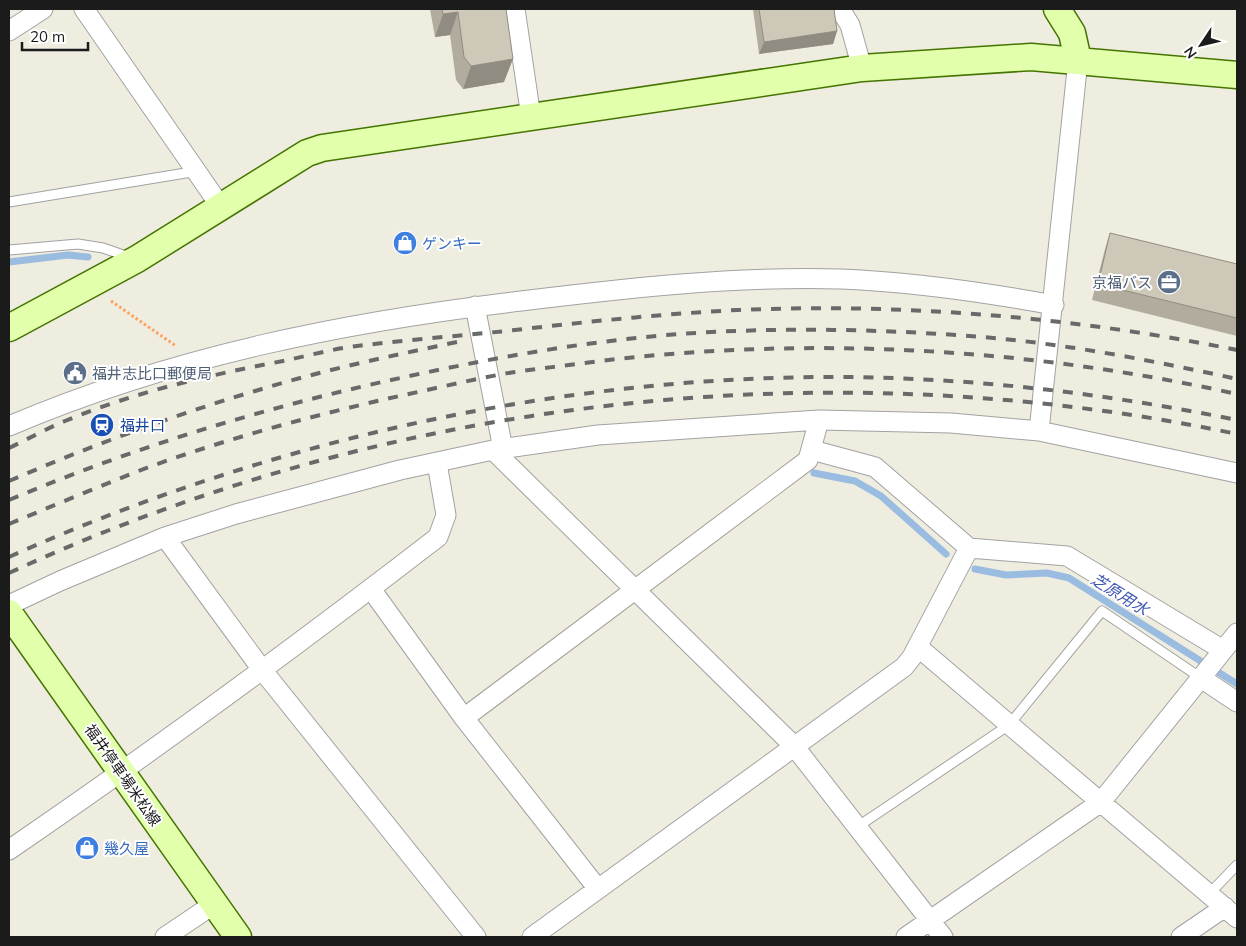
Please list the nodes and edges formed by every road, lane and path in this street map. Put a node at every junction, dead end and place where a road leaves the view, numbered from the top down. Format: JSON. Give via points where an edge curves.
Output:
{"nodes":[{"id":1,"x":43,"y":9,"type":"edge"},
{"id":2,"x":84,"y":9,"type":"edge"},
{"id":3,"x":515,"y":9,"type":"edge"},
{"id":4,"x":840,"y":9,"type":"edge"},
{"id":5,"x":1058,"y":9,"type":"edge"},
{"id":6,"x":9,"y":31,"type":"edge"},
{"id":7,"x":1078,"y":60,"type":"junction"},
{"id":8,"x":862,"y":68,"type":"junction"},
{"id":9,"x":1237,"y":75,"type":"edge"},
{"id":10,"x":531,"y":117,"type":"junction"},
{"id":11,"x":198,"y":171,"type":"junction"},
{"id":12,"x":9,"y":202,"type":"edge"},
{"id":13,"x":221,"y":207,"type":"junction"},
{"id":14,"x":9,"y":250,"type":"edge"},
{"id":15,"x":137,"y":259,"type":"junction"},
{"id":16,"x":82,"y":289,"type":"junction"},
{"id":17,"x":1054,"y":305,"type":"junction"},
{"id":18,"x":475,"y":306,"type":"junction"},
{"id":19,"x":9,"y":328,"type":"edge"},
{"id":20,"x":197,"y":360,"type":"junction"},
{"id":21,"x":819,"y":420,"type":"junction"},
{"id":22,"x":9,"y":426,"type":"edge"},
{"id":23,"x":1039,"y":431,"type":"junction"},
{"id":24,"x":498,"y":450,"type":"junction"},
{"id":25,"x":812,"y":450,"type":"junction"},
{"id":26,"x":437,"y":463,"type":"junction"},
{"id":27,"x":1237,"y":473,"type":"edge"},
{"id":28,"x":165,"y":537,"type":"junction"},
{"id":29,"x":969,"y":548,"type":"junction"},
{"id":30,"x":371,"y":589,"type":"junction"},
{"id":31,"x":633,"y":589,"type":"junction"},
{"id":32,"x":9,"y":605,"type":"edge"},
{"id":33,"x":9,"y":613,"type":"edge"},
{"id":34,"x":1237,"y":632,"type":"edge"},
{"id":35,"x":918,"y":647,"type":"junction"},
{"id":36,"x":1223,"y":650,"type":"junction"},
{"id":37,"x":263,"y":671,"type":"junction"},
{"id":38,"x":1201,"y":678,"type":"junction"},
{"id":39,"x":1237,"y":702,"type":"edge"},
{"id":40,"x":464,"y":718,"type":"junction"},
{"id":41,"x":1009,"y":724,"type":"junction"},
{"id":42,"x":794,"y":746,"type":"junction"},
{"id":43,"x":122,"y":773,"type":"junction"},
{"id":44,"x":1101,"y":802,"type":"junction"},
{"id":45,"x":857,"y":827,"type":"junction"},
{"id":46,"x":9,"y":850,"type":"edge"},
{"id":47,"x":1237,"y":865,"type":"edge"},
{"id":48,"x":598,"y":889,"type":"junction"},
{"id":49,"x":1209,"y":894,"type":"junction"},
{"id":50,"x":214,"y":904,"type":"junction"},
{"id":51,"x":1231,"y":912,"type":"edge"},
{"id":52,"x":930,"y":920,"type":"junction"},
{"id":53,"x":165,"y":937,"type":"edge"},
{"id":54,"x":238,"y":937,"type":"edge"},
{"id":55,"x":476,"y":937,"type":"edge"},
{"id":56,"x":532,"y":937,"type":"edge"},
{"id":57,"x":906,"y":937,"type":"edge"},
{"id":58,"x":943,"y":937,"type":"edge"},
{"id":59,"x":1181,"y":937,"type":"edge"}],
"edges":[{"from":1,"to":6,"type":"street"},
{"from":2,"to":11,"type":"street"},
{"from":3,"to":10,"type":"street"},
{"from":4,"to":8,"type":"street","via":[[850,25]]},
{"from":5,"to":7,"type":"street","via":[[1072,33]]},
{"from":7,"to":8,"type":"street","via":[[1031,57]]},
{"from":7,"to":9,"type":"street"},
{"from":7,"to":17,"type":"street"},
{"from":8,"to":10,"type":"street"},
{"from":10,"to":13,"type":"street","via":[[315,150]]},
{"from":11,"to":12,"type":"lane"},
{"from":11,"to":13,"type":"street"},
{"from":13,"to":15,"type":"street"},
{"from":14,"to":15,"type":"lane","via":[[78,244]]},
{"from":15,"to":16,"type":"street"},
{"from":16,"to":19,"type":"street"},
{"from":16,"to":20,"type":"path","via":[[125,309]]},
{"from":17,"to":18,"type":"street","via":[[910,284],[809,279],[660,285]]},
{"from":17,"to":23,"type":"street"},
{"from":18,"to":20,"type":"street","via":[[340,327]]},
{"from":18,"to":24,"type":"street"},
{"from":20,"to":22,"type":"street","via":[[100,390]]},
{"from":21,"to":23,"type":"street","via":[[951,423]]},
{"from":21,"to":24,"type":"street","via":[[598,435]]},
{"from":21,"to":25,"type":"street"},
{"from":23,"to":27,"type":"street"},
{"from":24,"to":26,"type":"street"},
{"from":24,"to":31,"type":"street"},
{"from":25,"to":29,"type":"street","via":[[875,467]]},
{"from":25,"to":31,"type":"street","via":[[808,460]]},
{"from":26,"to":28,"type":"street","via":[[354,481]]},
{"from":26,"to":30,"type":"street","via":[[446,515],[438,537]]},
{"from":28,"to":32,"type":"street"},
{"from":28,"to":37,"type":"street"},
{"from":29,"to":35,"type":"street"},
{"from":29,"to":36,"type":"street","via":[[1067,556]]},
{"from":30,"to":37,"type":"street"},
{"from":30,"to":40,"type":"street"},
{"from":31,"to":40,"type":"street"},
{"from":31,"to":42,"type":"street"},
{"from":33,"to":43,"type":"street","name":"福井停車場米松線"},
{"from":34,"to":36,"type":"street"},
{"from":35,"to":41,"type":"street"},
{"from":35,"to":42,"type":"street","via":[[904,667]]},
{"from":36,"to":38,"type":"street"},
{"from":37,"to":43,"type":"street"},
{"from":37,"to":55,"type":"street"},
{"from":38,"to":39,"type":"street"},
{"from":38,"to":41,"type":"lane","via":[[1102,611]]},
{"from":38,"to":44,"type":"street"},
{"from":40,"to":48,"type":"street"},
{"from":41,"to":44,"type":"street"},
{"from":41,"to":45,"type":"lane"},
{"from":42,"to":45,"type":"street"},
{"from":42,"to":48,"type":"street"},
{"from":43,"to":46,"type":"street"},
{"from":43,"to":50,"type":"street","name":"福井停車場米松線"},
{"from":44,"to":49,"type":"street"},
{"from":44,"to":52,"type":"street"},
{"from":45,"to":52,"type":"street"},
{"from":47,"to":49,"type":"lane"},
{"from":48,"to":56,"type":"street"},
{"from":49,"to":51,"type":"street"},
{"from":50,"to":53,"type":"street"},
{"from":50,"to":54,"type":"street","name":"福井停車場米松線"},
{"from":51,"to":59,"type":"street"},
{"from":52,"to":57,"type":"street"},
{"from":52,"to":58,"type":"street"}]}
